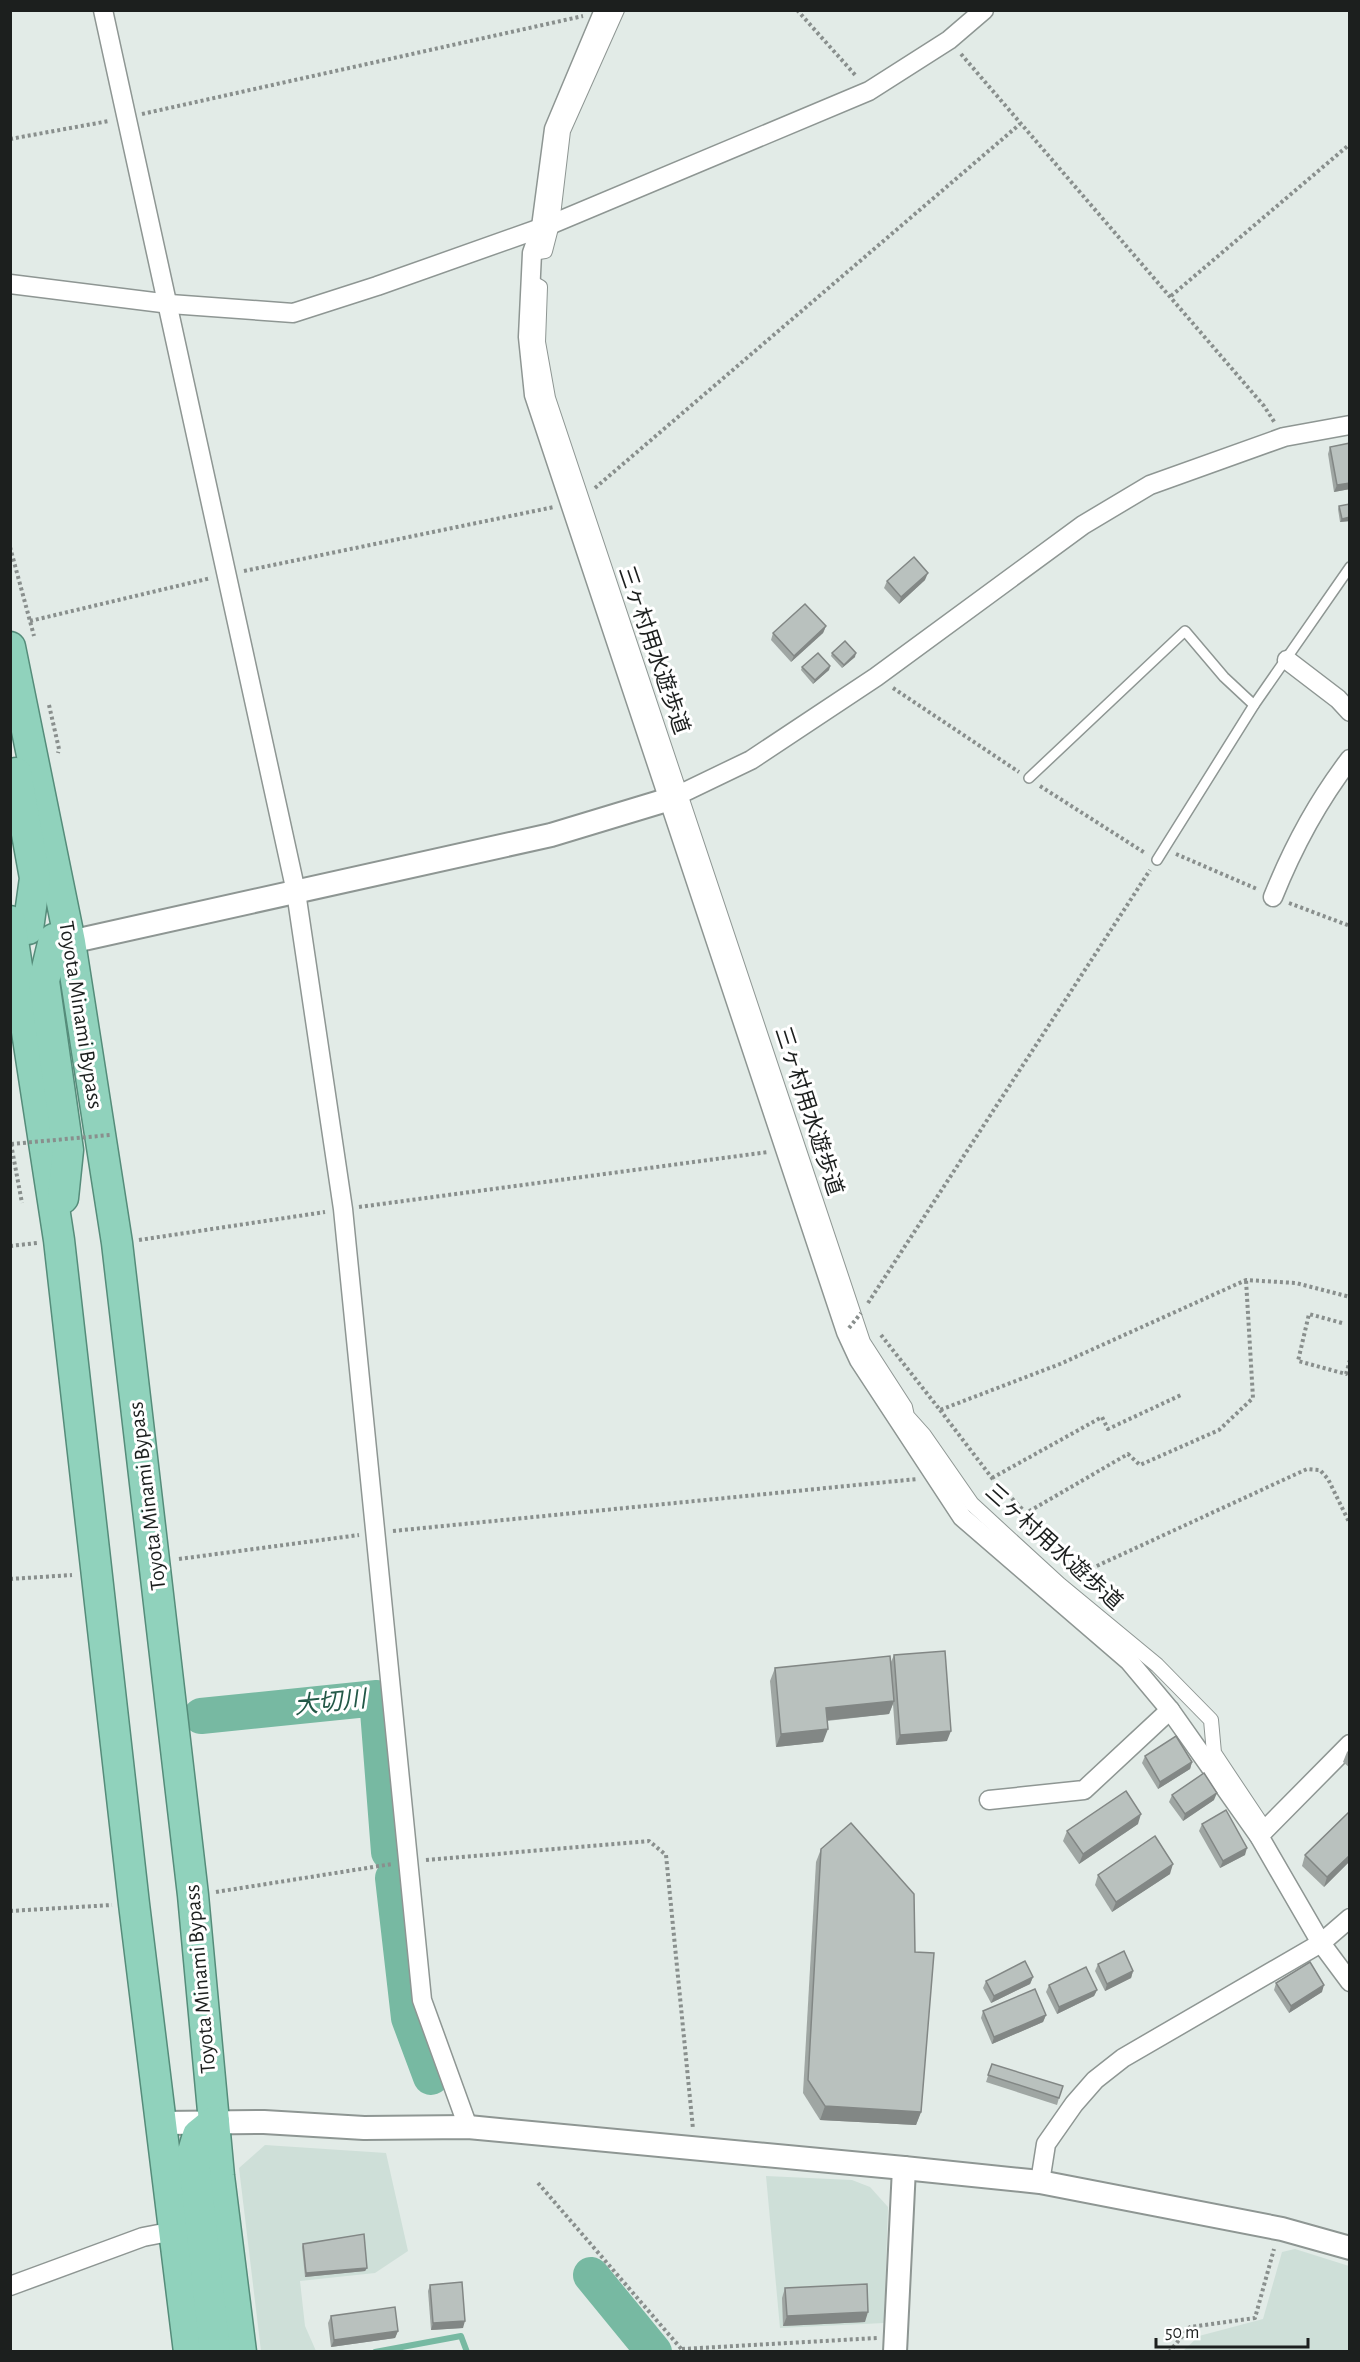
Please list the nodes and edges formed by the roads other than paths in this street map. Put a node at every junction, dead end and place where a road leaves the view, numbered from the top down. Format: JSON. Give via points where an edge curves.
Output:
{"nodes":[{"id":1,"x":103,"y":10,"type":"edge"},
{"id":2,"x":618,"y":10,"type":"edge"},
{"id":3,"x":984,"y":10,"type":"edge"},
{"id":4,"x":604,"y":11,"type":"edge"},
{"id":5,"x":547,"y":225,"type":"junction"},
{"id":6,"x":10,"y":284,"type":"edge"},
{"id":7,"x":170,"y":304,"type":"junction"},
{"id":8,"x":1350,"y":424,"type":"edge"},
{"id":9,"x":1350,"y":567,"type":"edge"},
{"id":10,"x":10,"y":647,"type":"edge"},
{"id":11,"x":1287,"y":660,"type":"junction"},
{"id":12,"x":1254,"y":705,"type":"junction"},
{"id":13,"x":1350,"y":712,"type":"edge"},
{"id":14,"x":10,"y":741,"type":"edge"},
{"id":15,"x":1350,"y":759,"type":"edge"},
{"id":16,"x":1029,"y":778,"type":"dead end"},
{"id":17,"x":676,"y":796,"type":"junction"},
{"id":18,"x":1157,"y":860,"type":"road end"},
{"id":19,"x":296,"y":892,"type":"junction"},
{"id":20,"x":1273,"y":897,"type":"dead end"},
{"id":21,"x":31,"y":931,"type":"edge"},
{"id":22,"x":59,"y":1240,"type":"junction"},
{"id":23,"x":1170,"y":1710,"type":"junction"},
{"id":24,"x":1350,"y":1744,"type":"edge"},
{"id":25,"x":989,"y":1800,"type":"dead end"},
{"id":26,"x":1262,"y":1833,"type":"junction"},
{"id":27,"x":1350,"y":1918,"type":"edge"},
{"id":28,"x":1321,"y":1943,"type":"junction"},
{"id":29,"x":1350,"y":1982,"type":"edge"},
{"id":30,"x":214,"y":2122,"type":"junction"},
{"id":31,"x":162,"y":2123,"type":"junction"},
{"id":32,"x":468,"y":2127,"type":"junction"},
{"id":33,"x":904,"y":2168,"type":"junction"},
{"id":34,"x":1040,"y":2182,"type":"junction"},
{"id":35,"x":174,"y":2231,"type":"junction"},
{"id":36,"x":1350,"y":2248,"type":"edge"},
{"id":37,"x":10,"y":2286,"type":"edge"},
{"id":38,"x":895,"y":2344,"type":"edge"},
{"id":39,"x":189,"y":2352,"type":"edge"},
{"id":40,"x":215,"y":2352,"type":"edge"},
{"id":41,"x":241,"y":2352,"type":"edge"}],
"edges":[{"from":1,"to":7,"type":"street"},
{"from":2,"to":5,"type":"street","via":[[563,132]]},
{"from":3,"to":5,"type":"street","via":[[949,40],[869,91]]},
{"from":4,"to":5,"type":"street","via":[[554,129]]},
{"from":5,"to":7,"type":"street","via":[[293,312]]},
{"from":5,"to":17,"type":"street","via":[[532,253],[528,337],[534,395]]},
{"from":6,"to":7,"type":"street"},
{"from":7,"to":19,"type":"street"},
{"from":8,"to":17,"type":"street","via":[[1284,437],[1150,485],[1083,525],[876,677],[751,760]]},
{"from":9,"to":11,"type":"lane"},
{"from":10,"to":21,"type":"highway","name":"Toyota Minami Bypass"},
{"from":11,"to":12,"type":"lane"},
{"from":11,"to":13,"type":"street"},
{"from":12,"to":16,"type":"lane","via":[[1224,678],[1185,631]]},
{"from":12,"to":18,"type":"lane"},
{"from":14,"to":21,"type":"highway","via":[[35,878]]},
{"from":15,"to":20,"type":"street","via":[[1329,785],[1293,847]]},
{"from":17,"to":19,"type":"street","via":[[551,835]]},
{"from":17,"to":23,"type":"street","via":[[786,1150],[846,1332],[859,1360],[962,1517],[1129,1661]]},
{"from":17,"to":26,"type":"street","name":"三ヶ村用水遊歩道","via":[[863,1342],[907,1416],[972,1504],[1059,1584],[1157,1665],[1210,1720],[1214,1753]]},
{"from":19,"to":21,"type":"street"},
{"from":19,"to":32,"type":"street","via":[[343,1209],[422,2000]]},
{"from":21,"to":22,"type":"highway","name":"Toyota Minami Bypass"},
{"from":21,"to":22,"type":"highway","via":[[44,981],[68,1150]]},
{"from":21,"to":30,"type":"highway","name":"Toyota Minami Bypass","via":[[117,1243],[193,1895]]},
{"from":22,"to":31,"type":"highway","name":"Toyota Minami Bypass"},
{"from":23,"to":25,"type":"street","via":[[1084,1790]]},
{"from":23,"to":26,"type":"street"},
{"from":24,"to":26,"type":"street"},
{"from":26,"to":28,"type":"street"},
{"from":27,"to":28,"type":"street"},
{"from":28,"to":29,"type":"street"},
{"from":28,"to":34,"type":"street","via":[[1123,2058],[1095,2080],[1046,2144]]},
{"from":30,"to":31,"type":"street"},
{"from":30,"to":32,"type":"street","via":[[364,2128]]},
{"from":30,"to":40,"type":"highway","via":[[198,2135],[193,2152]]},
{"from":30,"to":41,"type":"highway","name":"Toyota Minami Bypass"},
{"from":31,"to":35,"type":"highway","name":"Toyota Minami Bypass"},
{"from":32,"to":33,"type":"street"},
{"from":33,"to":34,"type":"street"},
{"from":33,"to":38,"type":"street"},
{"from":34,"to":36,"type":"street","via":[[1282,2229]]},
{"from":35,"to":37,"type":"street","via":[[143,2237]]},
{"from":35,"to":39,"type":"highway","name":"Toyota Minami Bypass"}]}
